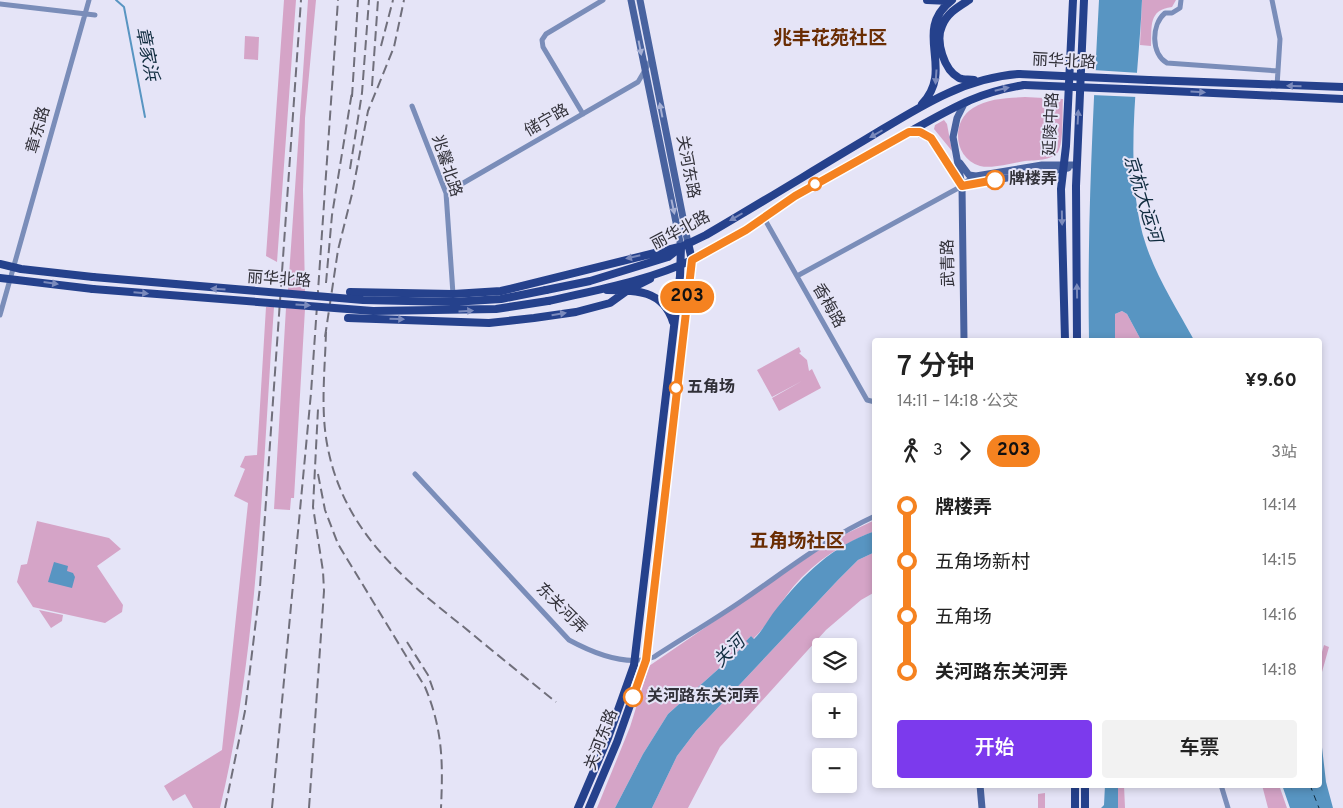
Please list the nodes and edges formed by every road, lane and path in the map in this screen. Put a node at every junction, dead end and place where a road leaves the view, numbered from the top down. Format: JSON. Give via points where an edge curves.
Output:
{"nodes":[{"id":1,"x":89,"y":0,"type":"edge"},
{"id":2,"x":603,"y":0,"type":"edge"},
{"id":3,"x":631,"y":0,"type":"edge"},
{"id":4,"x":640,"y":0,"type":"edge"},
{"id":5,"x":927,"y":0,"type":"edge"},
{"id":6,"x":952,"y":0,"type":"edge"},
{"id":7,"x":970,"y":0,"type":"edge"},
{"id":8,"x":1073,"y":0,"type":"edge"},
{"id":9,"x":1084,"y":0,"type":"edge"},
{"id":10,"x":1181,"y":0,"type":"edge"},
{"id":11,"x":1272,"y":0,"type":"edge"},
{"id":12,"x":0,"y":4,"type":"edge"},
{"id":13,"x":86,"y":15,"type":"junction"},
{"id":14,"x":94,"y":15,"type":"dead end"},
{"id":15,"x":651,"y":60,"type":"junction"},
{"id":16,"x":1278,"y":71,"type":"junction"},
{"id":17,"x":645,"y":74,"type":"junction"},
{"id":18,"x":978,"y":80,"type":"junction"},
{"id":19,"x":1277,"y":86,"type":"junction"},
{"id":20,"x":1343,"y":87,"type":"edge"},
{"id":21,"x":980,"y":95,"type":"junction"},
{"id":22,"x":1343,"y":99,"type":"edge"},
{"id":23,"x":412,"y":106,"type":"dead end"},
{"id":24,"x":918,"y":109,"type":"junction"},
{"id":25,"x":583,"y":114,"type":"junction"},
{"id":26,"x":909,"y":132,"type":"junction"},
{"id":27,"x":958,"y":161,"type":"junction"},
{"id":28,"x":1076,"y":165,"type":"junction"},
{"id":29,"x":1063,"y":167,"type":"junction"},
{"id":30,"x":976,"y":176,"type":"junction"},
{"id":31,"x":962,"y":186,"type":"junction"},
{"id":32,"x":446,"y":193,"type":"junction"},
{"id":33,"x":764,"y":218,"type":"junction"},
{"id":34,"x":684,"y":245,"type":"junction"},
{"id":35,"x":692,"y":260,"type":"junction"},
{"id":36,"x":681,"y":263,"type":"junction"},
{"id":37,"x":0,"y":264,"type":"edge"},
{"id":38,"x":12,"y":266,"type":"junction"},
{"id":39,"x":797,"y":276,"type":"junction"},
{"id":40,"x":0,"y":278,"type":"edge"},
{"id":41,"x":10,"y":279,"type":"junction"},
{"id":42,"x":628,"y":290,"type":"junction"},
{"id":43,"x":593,"y":291,"type":"junction"},
{"id":44,"x":350,"y":292,"type":"dead end"},
{"id":45,"x":453,"y":294,"type":"junction"},
{"id":46,"x":0,"y":315,"type":"edge"},
{"id":47,"x":348,"y":318,"type":"dead end"},
{"id":48,"x":674,"y":324,"type":"junction"},
{"id":49,"x":964,"y":338,"type":"edge"},
{"id":50,"x":1065,"y":338,"type":"edge"},
{"id":51,"x":1077,"y":338,"type":"edge"},
{"id":52,"x":872,"y":401,"type":"edge"},
{"id":53,"x":415,"y":474,"type":"dead end"},
{"id":54,"x":872,"y":517,"type":"edge"},
{"id":55,"x":636,"y":659,"type":"junction"},
{"id":56,"x":646,"y":660,"type":"junction"},
{"id":57,"x":980,"y":788,"type":"edge"},
{"id":58,"x":1075,"y":788,"type":"edge"},
{"id":59,"x":1085,"y":788,"type":"edge"},
{"id":60,"x":1223,"y":788,"type":"edge"},
{"id":61,"x":578,"y":808,"type":"edge"},
{"id":62,"x":589,"y":808,"type":"edge"},
{"id":63,"x":982,"y":808,"type":"edge"},
{"id":64,"x":1076,"y":808,"type":"edge"},
{"id":65,"x":1085,"y":808,"type":"edge"},
{"id":66,"x":1228,"y":808,"type":"edge"}],
"edges":[{"from":1,"to":13,"type":"street","name":"章东路"},
{"from":2,"to":25,"type":"street","via":[[546,34],[542,40],[543,47]]},
{"from":3,"to":17,"type":"street","name":"关河东路","one_way":true},
{"from":4,"to":15,"type":"street","name":"关河东路"},
{"from":5,"to":6,"type":"main road"},
{"from":6,"to":24,"type":"main road","one_way":true,"via":[[936,18],[932,37],[937,72],[935,86]]},
{"from":7,"to":18,"type":"main road","via":[[952,10],[941,27],[941,48],[949,70],[960,79]]},
{"from":8,"to":29,"type":"main road","name":"延陵中路"},
{"from":28,"to":9,"type":"main road","name":"延陵中路","one_way":true},
{"from":10,"to":16,"type":"street","via":[[1180,8],[1176,12],[1165,13],[1157,25],[1155,46],[1161,60]]},
{"from":11,"to":16,"type":"street","via":[[1280,39]]},
{"from":12,"to":13,"type":"street"},
{"from":13,"to":14,"type":"street"},
{"from":13,"to":38,"type":"street","name":"章东路"},
{"from":15,"to":17,"type":"street","name":"储宁路"},
{"from":34,"to":15,"type":"street","name":"关河东路","one_way":true},
{"from":16,"to":19,"type":"street"},
{"from":17,"to":25,"type":"street","name":"储宁路","via":[[638,82]]},
{"from":17,"to":34,"type":"street","name":"关河东路","one_way":true},
{"from":18,"to":19,"type":"main road","name":"丽华北路","bridge":true,"via":[[1019,74]]},
{"from":18,"to":24,"type":"main road","name":"丽华北路"},
{"from":20,"to":19,"type":"main road","name":"丽华北路","one_way":true},
{"from":21,"to":22,"type":"main road","name":"丽华北路","one_way":true,"bridge":true,"via":[[1024,85]]},
{"from":21,"to":26,"type":"main road","name":"丽华北路"},
{"from":21,"to":27,"type":"street","name":"武青路","via":[[964,104],[957,118],[953,136]]},
{"from":23,"to":32,"type":"street","name":"兆馨北路"},
{"from":24,"to":34,"type":"main road","name":"丽华北路","one_way":true},
{"from":25,"to":32,"type":"street","name":"储宁路"},
{"from":26,"to":31,"type":"street","via":[[920,132],[931,138]]},
{"from":26,"to":33,"type":"main road","name":"丽华北路","via":[[795,196]]},
{"from":27,"to":30,"type":"street","via":[[963,170]]},
{"from":27,"to":31,"type":"street","name":"武青路"},
{"from":28,"to":29,"type":"street"},
{"from":51,"to":28,"type":"main road","name":"延陵中路","one_way":true},
{"from":29,"to":30,"type":"street","via":[[1042,165]]},
{"from":29,"to":31,"type":"street"},
{"from":29,"to":50,"type":"main road","name":"延陵中路","one_way":true},
{"from":30,"to":31,"type":"street"},
{"from":31,"to":39,"type":"street"},
{"from":31,"to":49,"type":"street","name":"武青路"},
{"from":32,"to":45,"type":"street","name":"兆馨北路"},
{"from":33,"to":35,"type":"main road","name":"丽华北路"},
{"from":33,"to":39,"type":"street","name":"香梅路"},
{"from":34,"to":35,"type":"main road","name":"关河东路"},
{"from":34,"to":36,"type":"main road","name":"关河东路"},
{"from":34,"to":38,"type":"main road","name":"丽华北路","one_way":true,"bridge":true,"via":[[668,257],[590,281],[501,299],[452,302],[363,300],[94,277]]},
{"from":34,"to":45,"type":"main road","one_way":true,"via":[[501,291]]},
{"from":35,"to":36,"type":"main road","name":"丽华北路"},
{"from":35,"to":56,"type":"main road","name":"关河东路"},
{"from":36,"to":42,"type":"main road"},
{"from":36,"to":43,"type":"main road","name":"丽华北路"},
{"from":36,"to":48,"type":"main road","name":"关河东路"},
{"from":37,"to":38,"type":"main road","name":"丽华北路"},
{"from":38,"to":41,"type":"street","name":"章东路"},
{"from":39,"to":52,"type":"street","name":"香梅路","via":[[867,400]]},
{"from":40,"to":41,"type":"main road","name":"丽华北路"},
{"from":41,"to":43,"type":"main road","name":"丽华北路","one_way":true,"bridge":true,"via":[[93,289],[373,311],[496,310]]},
{"from":41,"to":46,"type":"street","name":"章东路"},
{"from":42,"to":43,"type":"main road"},
{"from":47,"to":42,"type":"main road","one_way":true,"via":[[490,323],[576,312],[610,303]]},
{"from":42,"to":48,"type":"main road","via":[[652,295],[664,305]]},
{"from":44,"to":45,"type":"main road"},
{"from":48,"to":55,"type":"main road","name":"关河东路"},
{"from":53,"to":55,"type":"street","name":"东关河弄","via":[[569,640],[589,651],[618,659]]},
{"from":54,"to":56,"type":"street","via":[[815,548],[743,600]]},
{"from":55,"to":56,"type":"street","name":"东关河弄"},
{"from":55,"to":61,"type":"main road","name":"关河东路","via":[[608,738]]},
{"from":56,"to":62,"type":"main road","name":"关河东路"},
{"from":57,"to":63,"type":"street"},
{"from":58,"to":64,"type":"main road"},
{"from":59,"to":65,"type":"main road"},
{"from":60,"to":66,"type":"street"}]}
